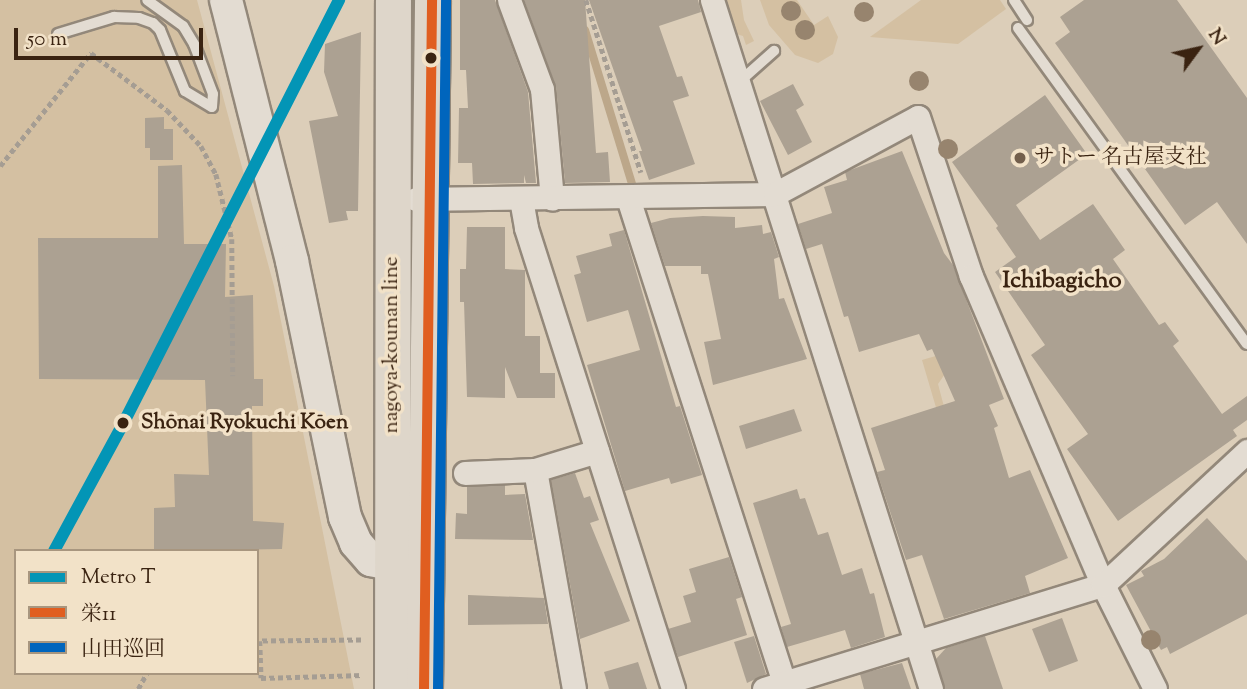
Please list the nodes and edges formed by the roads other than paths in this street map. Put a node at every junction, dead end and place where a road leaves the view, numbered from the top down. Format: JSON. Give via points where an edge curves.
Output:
{"nodes":[{"id":1,"x":147,"y":0,"type":"edge"},
{"id":2,"x":226,"y":0,"type":"edge"},
{"id":3,"x":393,"y":0,"type":"edge"},
{"id":4,"x":432,"y":0,"type":"edge"},
{"id":5,"x":509,"y":0,"type":"edge"},
{"id":6,"x":712,"y":0,"type":"edge"},
{"id":7,"x":1014,"y":0,"type":"edge"},
{"id":8,"x":58,"y":34,"type":"dead end"},
{"id":9,"x":774,"y":51,"type":"dead end"},
{"id":10,"x":739,"y":82,"type":"junction"},
{"id":11,"x":775,"y":194,"type":"junction"},
{"id":12,"x":628,"y":198,"type":"junction"},
{"id":13,"x":392,"y":199,"type":"junction"},
{"id":14,"x":431,"y":199,"type":"junction"},
{"id":15,"x":552,"y":199,"type":"junction"},
{"id":16,"x":521,"y":200,"type":"junction"},
{"id":17,"x":1247,"y":344,"type":"edge"},
{"id":18,"x":597,"y":451,"type":"junction"},
{"id":19,"x":1247,"y":451,"type":"edge"},
{"id":20,"x":535,"y":470,"type":"junction"},
{"id":21,"x":465,"y":473,"type":"dead end"},
{"id":22,"x":393,"y":565,"type":"junction"},
{"id":23,"x":1103,"y":585,"type":"junction"},
{"id":24,"x":916,"y":643,"type":"junction"},
{"id":25,"x":378,"y":682,"type":"edge"},
{"id":26,"x":778,"y":687,"type":"edge"},
{"id":27,"x":424,"y":689,"type":"edge"},
{"id":28,"x":574,"y":689,"type":"edge"},
{"id":29,"x":673,"y":689,"type":"edge"},
{"id":30,"x":931,"y":689,"type":"edge"},
{"id":31,"x":1155,"y":689,"type":"edge"}],
"edges":[{"from":1,"to":8,"type":"lane","via":[[183,26],[194,44],[213,93],[212,107],[185,91],[153,23],[114,17]]},
{"from":2,"to":22,"type":"main road","via":[[292,261],[345,517],[356,543],[371,560]]},
{"from":3,"to":13,"type":"main road","name":"nagoya-kounan line"},
{"from":4,"to":14,"type":"main road","name":"nagoya-kounan line"},
{"from":5,"to":15,"type":"street","via":[[542,89]]},
{"from":6,"to":10,"type":"street"},
{"from":7,"to":17,"type":"lane","via":[[1023,24]]},
{"from":9,"to":10,"type":"lane"},
{"from":10,"to":11,"type":"street"},
{"from":11,"to":12,"type":"street"},
{"from":11,"to":23,"type":"street","via":[[918,117],[971,276]]},
{"from":11,"to":24,"type":"street"},
{"from":12,"to":15,"type":"street"},
{"from":12,"to":26,"type":"street"},
{"from":13,"to":14,"type":"street"},
{"from":13,"to":22,"type":"main road","name":"nagoya-kounan line"},
{"from":14,"to":16,"type":"street"},
{"from":14,"to":27,"type":"main road","name":"nagoya-kounan line"},
{"from":15,"to":16,"type":"street"},
{"from":16,"to":18,"type":"street"},
{"from":18,"to":20,"type":"street"},
{"from":18,"to":29,"type":"street"},
{"from":19,"to":23,"type":"street"},
{"from":20,"to":21,"type":"street"},
{"from":20,"to":28,"type":"street"},
{"from":22,"to":25,"type":"main road","name":"nagoya-kounan line"},
{"from":23,"to":24,"type":"street"},
{"from":23,"to":31,"type":"street"},
{"from":24,"to":26,"type":"street"},
{"from":24,"to":30,"type":"street"}]}
